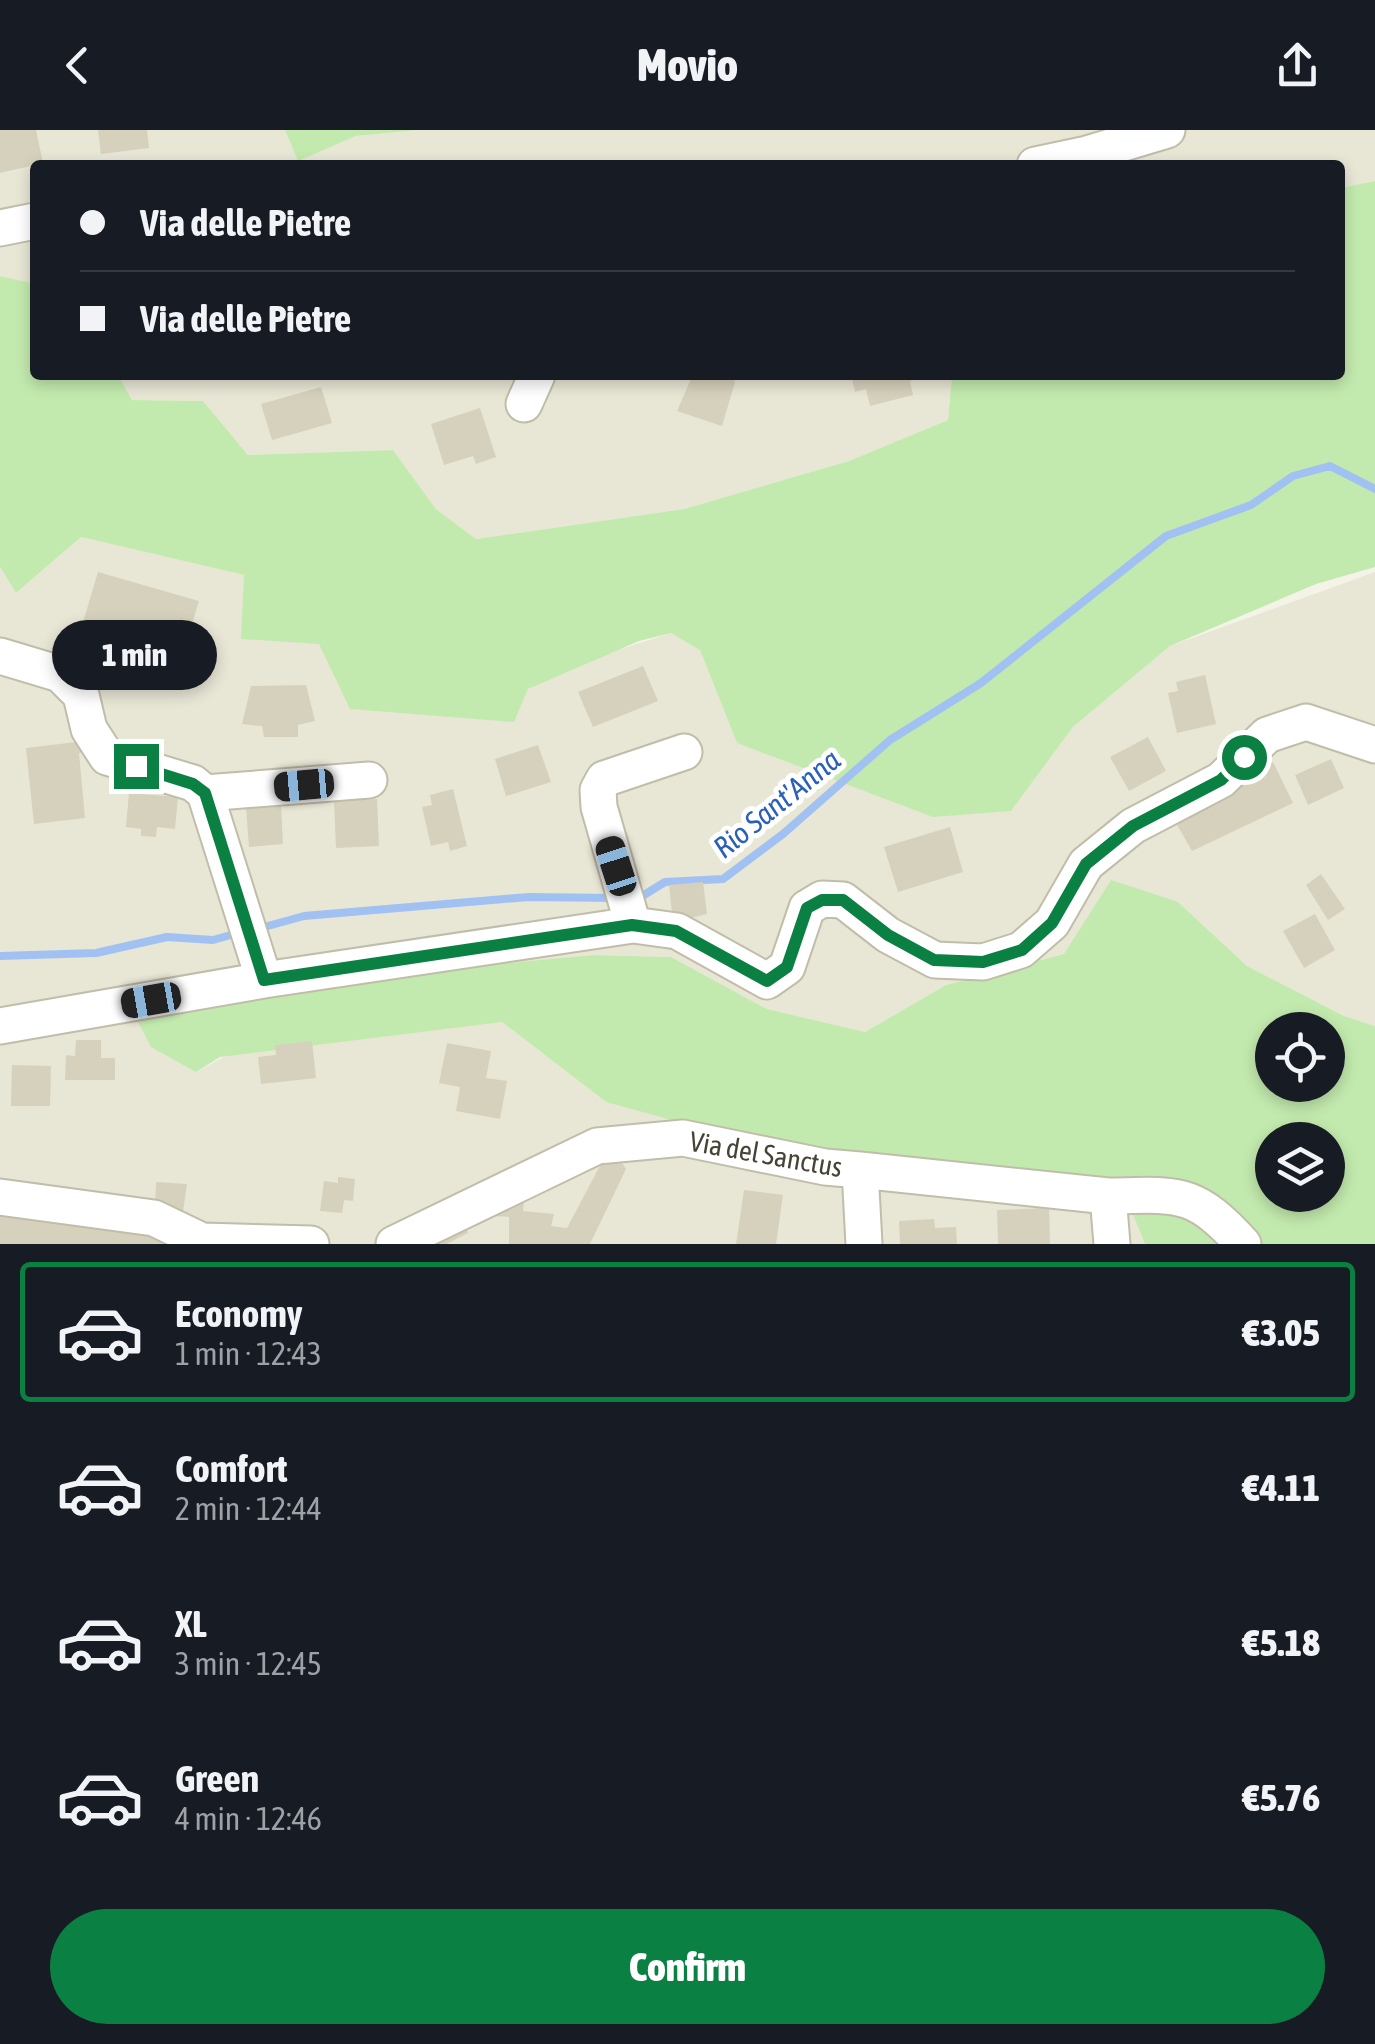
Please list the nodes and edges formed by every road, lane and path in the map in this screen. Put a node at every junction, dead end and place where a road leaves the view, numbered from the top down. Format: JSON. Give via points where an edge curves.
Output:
{"nodes":[{"id":1,"x":1166,"y":130,"type":"edge"},
{"id":2,"x":1059,"y":160,"type":"edge"},
{"id":3,"x":30,"y":222,"type":"edge"},
{"id":4,"x":0,"y":228,"type":"edge"},
{"id":5,"x":0,"y":656,"type":"edge"},
{"id":6,"x":1375,"y":745,"type":"edge"},
{"id":7,"x":684,"y":752,"type":"dead end"},
{"id":8,"x":369,"y":780,"type":"dead end"},
{"id":9,"x":205,"y":793,"type":"junction"},
{"id":10,"x":628,"y":909,"type":"junction"},
{"id":11,"x":263,"y":972,"type":"junction"},
{"id":12,"x":0,"y":1026,"type":"edge"},
{"id":13,"x":860,"y":1170,"type":"junction"},
{"id":14,"x":1108,"y":1196,"type":"junction"},
{"id":15,"x":0,"y":1197,"type":"edge"},
{"id":16,"x":311,"y":1244,"type":"edge"},
{"id":17,"x":394,"y":1244,"type":"edge"},
{"id":18,"x":864,"y":1244,"type":"edge"},
{"id":19,"x":1112,"y":1244,"type":"edge"},
{"id":20,"x":1242,"y":1244,"type":"edge"}],
"edges":[{"from":1,"to":2,"type":"street"},
{"from":3,"to":4,"type":"street"},
{"from":5,"to":9,"type":"street","via":[[60,674],[81,695],[89,730],[108,757]]},
{"from":6,"to":10,"type":"street","via":[[1306,722],[1267,734],[1221,780],[1133,826],[1086,864],[1052,923],[1022,950],[983,962],[934,960],[843,900],[822,900],[807,908],[787,967],[767,981]]},
{"from":7,"to":10,"type":"street","via":[[604,780],[598,790]]},
{"from":8,"to":9,"type":"street"},
{"from":9,"to":11,"type":"street"},
{"from":10,"to":11,"type":"street"},
{"from":11,"to":12,"type":"street"},
{"from":13,"to":14,"type":"street","name":"Via del Sanctus"},
{"from":13,"to":17,"type":"street","name":"Via del Sanctus","via":[[683,1138],[597,1146]]},
{"from":13,"to":18,"type":"street","name":"Via del Sanctus"},
{"from":14,"to":19,"type":"street"},
{"from":14,"to":20,"type":"street","name":"Via del Sanctus","via":[[1167,1195],[1195,1202]]},
{"from":15,"to":16,"type":"street","via":[[154,1218],[202,1241]]}]}
